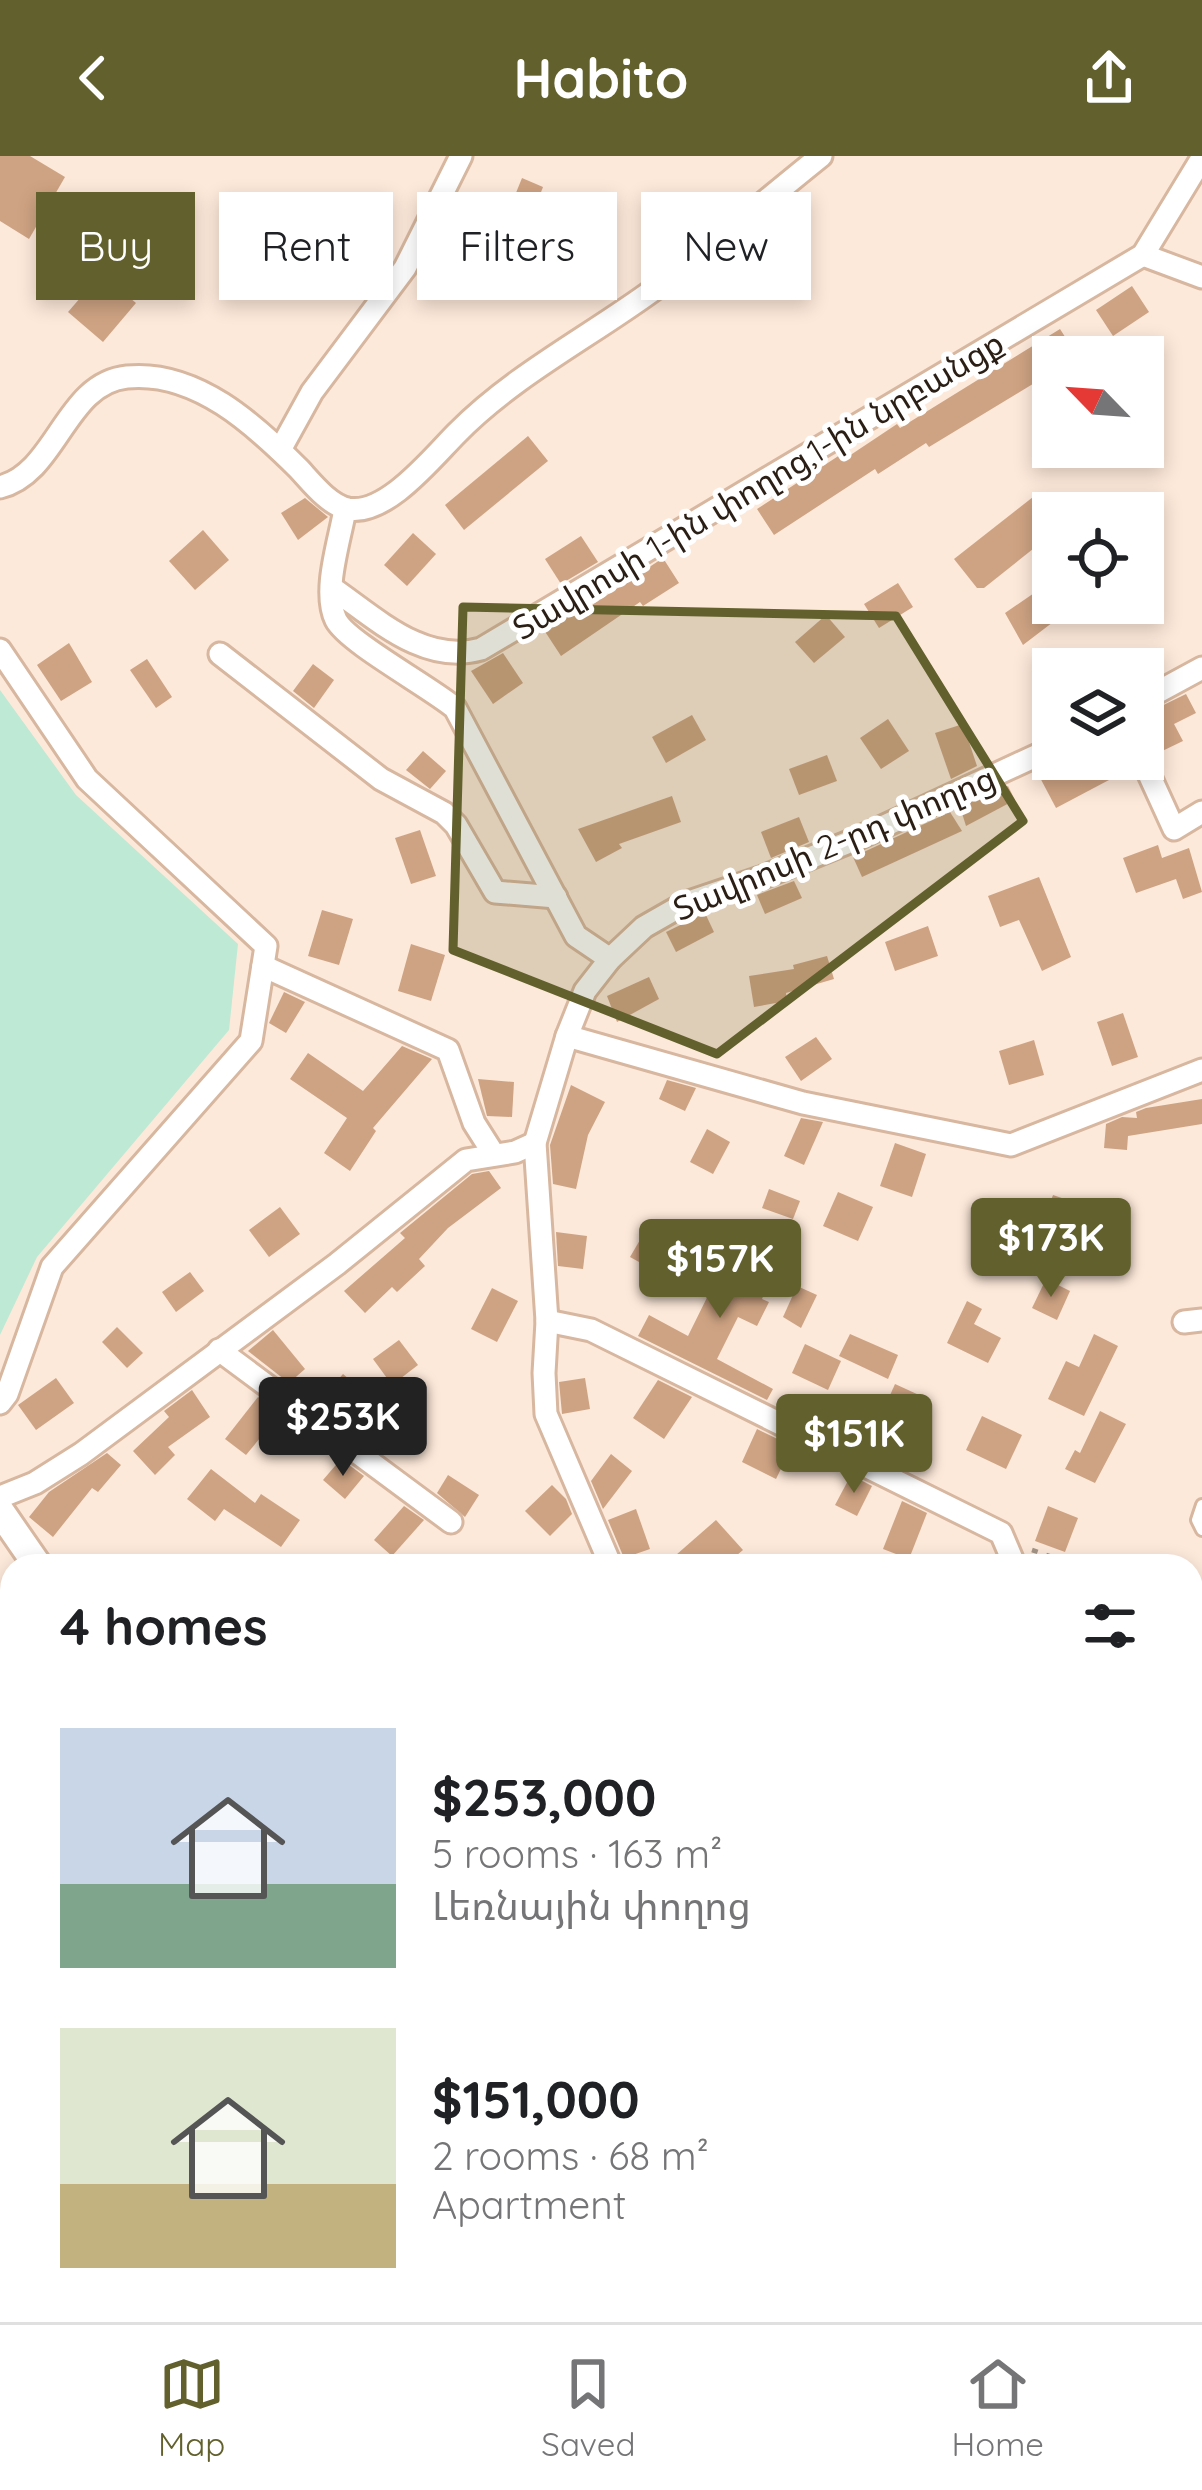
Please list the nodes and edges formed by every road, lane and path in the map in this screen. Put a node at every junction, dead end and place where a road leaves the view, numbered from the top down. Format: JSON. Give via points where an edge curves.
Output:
{"nodes":[{"id":1,"x":461,"y":156,"type":"edge"},
{"id":2,"x":820,"y":156,"type":"edge"},
{"id":3,"x":1202,"y":158,"type":"edge"},
{"id":4,"x":1143,"y":255,"type":"junction"},
{"id":5,"x":1202,"y":278,"type":"edge"},
{"id":6,"x":280,"y":450,"type":"junction"},
{"id":7,"x":0,"y":487,"type":"edge"},
{"id":8,"x":345,"y":509,"type":"junction"},
{"id":9,"x":332,"y":589,"type":"junction"},
{"id":10,"x":0,"y":650,"type":"edge"},
{"id":11,"x":220,"y":653,"type":"dead end"},
{"id":12,"x":1202,"y":668,"type":"edge"},
{"id":13,"x":1164,"y":689,"type":"edge"},
{"id":14,"x":1032,"y":758,"type":"edge"},
{"id":15,"x":1152,"y":780,"type":"edge"},
{"id":16,"x":1202,"y":812,"type":"edge"},
{"id":17,"x":556,"y":897,"type":"junction"},
{"id":18,"x":610,"y":959,"type":"junction"},
{"id":19,"x":263,"y":966,"type":"junction"},
{"id":20,"x":567,"y":1036,"type":"junction"},
{"id":21,"x":1202,"y":1070,"type":"edge"},
{"id":22,"x":535,"y":1143,"type":"junction"},
{"id":23,"x":493,"y":1153,"type":"junction"},
{"id":24,"x":547,"y":1321,"type":"junction"},
{"id":25,"x":218,"y":1350,"type":"junction"},
{"id":26,"x":0,"y":1403,"type":"edge"},
{"id":27,"x":0,"y":1497,"type":"edge"},
{"id":28,"x":1202,"y":1505,"type":"edge"},
{"id":29,"x":0,"y":1511,"type":"edge"},
{"id":30,"x":451,"y":1522,"type":"dead end"},
{"id":31,"x":1202,"y":1529,"type":"edge"},
{"id":32,"x":1001,"y":1533,"type":"junction"},
{"id":33,"x":30,"y":1554,"type":"edge"},
{"id":34,"x":606,"y":1554,"type":"edge"},
{"id":35,"x":1010,"y":1554,"type":"edge"},
{"id":36,"x":1040,"y":1554,"type":"edge"}],
"edges":[{"from":1,"to":6,"type":"street","via":[[405,268],[312,392]]},
{"from":2,"to":8,"type":"street","via":[[658,286],[493,400],[400,488],[369,508]]},
{"from":3,"to":4,"type":"street","name":"Տավրոսի 1-ին փողոց,1-ին նրբանցք"},
{"from":4,"to":5,"type":"street"},
{"from":4,"to":9,"type":"street","name":"Տավրոսի 1-ին փողոց,1-ին նրբանցք","via":[[481,649],[458,656],[421,647]]},
{"from":6,"to":7,"type":"street","via":[[211,398],[169,381],[123,376],[96,388],[27,472]]},
{"from":6,"to":8,"type":"street"},
{"from":8,"to":9,"type":"street"},
{"from":9,"to":17,"type":"street","via":[[334,617],[346,633],[455,708]]},
{"from":10,"to":19,"type":"street","via":[[87,779],[266,946]]},
{"from":11,"to":17,"type":"street","via":[[381,779],[444,813],[495,892]]},
{"from":12,"to":13,"type":"street"},
{"from":14,"to":18,"type":"street","name":"Տավրոսի 2-րդ փողոց","via":[[854,840],[686,902]]},
{"from":15,"to":16,"type":"street","via":[[1174,829]]},
{"from":17,"to":18,"type":"street","via":[[576,936]]},
{"from":18,"to":20,"type":"street","name":"Տավրոսի 2-րդ փողոց","via":[[585,991]]},
{"from":19,"to":23,"type":"street","via":[[448,1050]]},
{"from":19,"to":26,"type":"street","via":[[250,1042],[52,1268]]},
{"from":20,"to":21,"type":"street","via":[[803,1103],[1011,1145]]},
{"from":20,"to":22,"type":"street","name":"Տավրոսի 2-րդ փողոց"},
{"from":22,"to":23,"type":"street"},
{"from":22,"to":24,"type":"street"},
{"from":23,"to":25,"type":"street","via":[[466,1160]]},
{"from":24,"to":32,"type":"street","via":[[591,1330]]},
{"from":24,"to":34,"type":"street","via":[[546,1414]]},
{"from":25,"to":27,"type":"street","via":[[81,1454]]},
{"from":25,"to":30,"type":"street"},
{"from":28,"to":31,"type":"lane"},
{"from":29,"to":33,"type":"street"},
{"from":32,"to":35,"type":"street"},
{"from":32,"to":36,"type":"path"}]}
